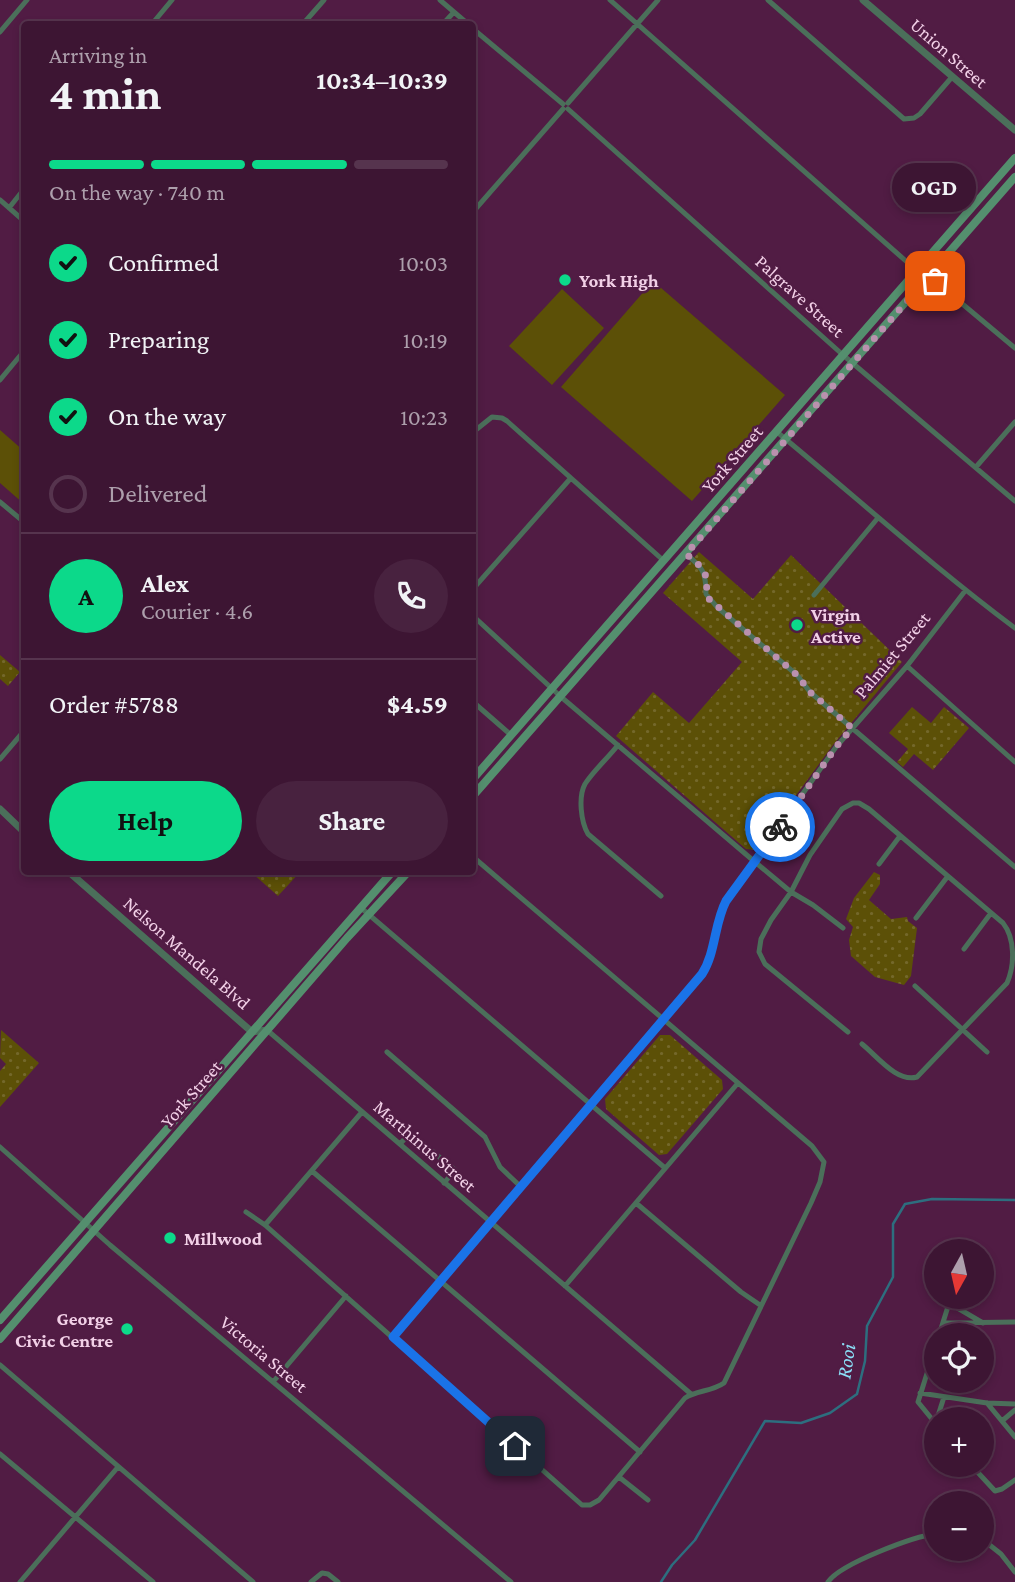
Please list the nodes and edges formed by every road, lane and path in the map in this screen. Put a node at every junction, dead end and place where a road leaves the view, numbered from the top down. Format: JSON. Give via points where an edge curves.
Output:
{"nodes":[{"id":1,"x":27,"y":0,"type":"edge"},
{"id":2,"x":172,"y":0,"type":"edge"},
{"id":3,"x":324,"y":0,"type":"edge"},
{"id":4,"x":440,"y":0,"type":"edge"},
{"id":5,"x":610,"y":0,"type":"edge"},
{"id":6,"x":658,"y":0,"type":"edge"},
{"id":7,"x":768,"y":0,"type":"edge"},
{"id":8,"x":863,"y":0,"type":"edge"},
{"id":9,"x":454,"y":12,"type":"junction"},
{"id":10,"x":154,"y":21,"type":"edge"},
{"id":11,"x":306,"y":21,"type":"edge"},
{"id":12,"x":446,"y":21,"type":"edge"},
{"id":13,"x":464,"y":21,"type":"edge"},
{"id":14,"x":638,"y":23,"type":"junction"},
{"id":15,"x":476,"y":31,"type":"edge"},
{"id":16,"x":0,"y":32,"type":"edge"},
{"id":17,"x":952,"y":77,"type":"junction"},
{"id":18,"x":566,"y":106,"type":"junction"},
{"id":19,"x":1015,"y":130,"type":"edge"},
{"id":20,"x":1015,"y":158,"type":"edge"},
{"id":21,"x":1015,"y":177,"type":"edge"},
{"id":22,"x":21,"y":191,"type":"edge"},
{"id":23,"x":3,"y":205,"type":"edge"},
{"id":24,"x":476,"y":208,"type":"edge"},
{"id":25,"x":21,"y":219,"type":"edge"},
{"id":26,"x":918,"y":270,"type":"junction"},
{"id":27,"x":929,"y":276,"type":"junction"},
{"id":28,"x":1015,"y":348,"type":"edge"},
{"id":29,"x":21,"y":355,"type":"edge"},
{"id":30,"x":843,"y":355,"type":"junction"},
{"id":31,"x":852,"y":363,"type":"junction"},
{"id":32,"x":0,"y":380,"type":"edge"},
{"id":33,"x":1015,"y":422,"type":"edge"},
{"id":34,"x":476,"y":429,"type":"edge"},
{"id":35,"x":776,"y":432,"type":"junction"},
{"id":36,"x":786,"y":439,"type":"junction"},
{"id":37,"x":976,"y":467,"type":"junction"},
{"id":38,"x":570,"y":479,"type":"junction"},
{"id":39,"x":1015,"y":501,"type":"edge"},
{"id":40,"x":0,"y":502,"type":"edge"},
{"id":41,"x":877,"y":519,"type":"junction"},
{"id":42,"x":21,"y":520,"type":"edge"},
{"id":43,"x":686,"y":554,"type":"junction"},
{"id":44,"x":664,"y":561,"type":"junction"},
{"id":45,"x":476,"y":585,"type":"edge"},
{"id":46,"x":965,"y":591,"type":"junction"},
{"id":47,"x":814,"y":595,"type":"dead end"},
{"id":48,"x":476,"y":619,"type":"edge"},
{"id":49,"x":1015,"y":628,"type":"edge"},
{"id":50,"x":907,"y":666,"type":"junction"},
{"id":51,"x":552,"y":689,"type":"junction"},
{"id":52,"x":560,"y":696,"type":"junction"},
{"id":53,"x":476,"y":705,"type":"edge"},
{"id":54,"x":852,"y":728,"type":"junction"},
{"id":55,"x":21,"y":734,"type":"edge"},
{"id":56,"x":511,"y":736,"type":"junction"},
{"id":57,"x":618,"y":745,"type":"junction"},
{"id":58,"x":0,"y":759,"type":"edge"},
{"id":59,"x":1015,"y":762,"type":"edge"},
{"id":60,"x":476,"y":775,"type":"edge"},
{"id":61,"x":476,"y":792,"type":"edge"},
{"id":62,"x":0,"y":809,"type":"edge"},
{"id":63,"x":21,"y":829,"type":"edge"},
{"id":64,"x":900,"y":836,"type":"junction"},
{"id":65,"x":476,"y":859,"type":"edge"},
{"id":66,"x":755,"y":862,"type":"junction"},
{"id":67,"x":879,"y":864,"type":"dead end"},
{"id":68,"x":1015,"y":867,"type":"edge"},
{"id":69,"x":72,"y":875,"type":"edge"},
{"id":70,"x":390,"y":875,"type":"edge"},
{"id":71,"x":405,"y":875,"type":"edge"},
{"id":72,"x":948,"y":876,"type":"junction"},
{"id":73,"x":791,"y":892,"type":"junction"},
{"id":74,"x":661,"y":896,"type":"dead end"},
{"id":75,"x":360,"y":907,"type":"junction"},
{"id":76,"x":991,"y":913,"type":"junction"},
{"id":77,"x":369,"y":915,"type":"junction"},
{"id":78,"x":916,"y":918,"type":"dead end"},
{"id":79,"x":843,"y":928,"type":"dead end"},
{"id":80,"x":964,"y":949,"type":"dead end"},
{"id":81,"x":915,"y":986,"type":"dead end"},
{"id":82,"x":664,"y":1019,"type":"junction"},
{"id":83,"x":963,"y":1029,"type":"junction"},
{"id":84,"x":267,"y":1030,"type":"junction"},
{"id":85,"x":252,"y":1032,"type":"junction"},
{"id":86,"x":848,"y":1032,"type":"dead end"},
{"id":87,"x":862,"y":1045,"type":"dead end"},
{"id":88,"x":387,"y":1052,"type":"dead end"},
{"id":89,"x":988,"y":1052,"type":"dead end"},
{"id":90,"x":738,"y":1083,"type":"junction"},
{"id":91,"x":591,"y":1105,"type":"junction"},
{"id":92,"x":362,"y":1112,"type":"junction"},
{"id":93,"x":400,"y":1144,"type":"junction"},
{"id":94,"x":0,"y":1147,"type":"edge"},
{"id":95,"x":665,"y":1168,"type":"junction"},
{"id":96,"x":312,"y":1171,"type":"junction"},
{"id":97,"x":444,"y":1183,"type":"junction"},
{"id":98,"x":521,"y":1187,"type":"junction"},
{"id":99,"x":636,"y":1203,"type":"junction"},
{"id":100,"x":246,"y":1212,"type":"dead end"},
{"id":101,"x":491,"y":1222,"type":"junction"},
{"id":102,"x":86,"y":1223,"type":"junction"},
{"id":103,"x":265,"y":1225,"type":"junction"},
{"id":104,"x":93,"y":1230,"type":"junction"},
{"id":105,"x":441,"y":1281,"type":"junction"},
{"id":106,"x":565,"y":1286,"type":"junction"},
{"id":107,"x":346,"y":1296,"type":"junction"},
{"id":108,"x":760,"y":1305,"type":"junction"},
{"id":109,"x":947,"y":1309,"type":"edge"},
{"id":110,"x":964,"y":1309,"type":"edge"},
{"id":111,"x":0,"y":1320,"type":"edge"},
{"id":112,"x":983,"y":1322,"type":"junction"},
{"id":113,"x":1015,"y":1322,"type":"edge"},
{"id":114,"x":943,"y":1323,"type":"joint"},
{"id":115,"x":393,"y":1337,"type":"junction"},
{"id":116,"x":0,"y":1339,"type":"edge"},
{"id":117,"x":0,"y":1365,"type":"edge"},
{"id":118,"x":924,"y":1381,"type":"edge"},
{"id":119,"x":273,"y":1382,"type":"junction"},
{"id":120,"x":920,"y":1393,"type":"junction"},
{"id":121,"x":691,"y":1394,"type":"junction"},
{"id":122,"x":944,"y":1397,"type":"junction"},
{"id":123,"x":987,"y":1403,"type":"junction"},
{"id":124,"x":1015,"y":1404,"type":"edge"},
{"id":125,"x":941,"y":1407,"type":"edge"},
{"id":126,"x":924,"y":1409,"type":"edge"},
{"id":127,"x":1015,"y":1410,"type":"edge"},
{"id":128,"x":1002,"y":1422,"type":"junction"},
{"id":129,"x":1015,"y":1437,"type":"edge"},
{"id":130,"x":640,"y":1452,"type":"junction"},
{"id":131,"x":0,"y":1454,"type":"edge"},
{"id":132,"x":118,"y":1467,"type":"junction"},
{"id":133,"x":618,"y":1477,"type":"junction"},
{"id":134,"x":982,"y":1477,"type":"edge"},
{"id":135,"x":1015,"y":1480,"type":"edge"},
{"id":136,"x":648,"y":1500,"type":"dead end"},
{"id":137,"x":76,"y":1516,"type":"junction"},
{"id":138,"x":924,"y":1535,"type":"edge"},
{"id":139,"x":994,"y":1548,"type":"edge"},
{"id":140,"x":1015,"y":1572,"type":"edge"},
{"id":141,"x":313,"y":1580,"type":"edge"},
{"id":142,"x":20,"y":1582,"type":"edge"},
{"id":143,"x":153,"y":1582,"type":"edge"},
{"id":144,"x":253,"y":1582,"type":"edge"},
{"id":145,"x":338,"y":1582,"type":"edge"},
{"id":146,"x":511,"y":1582,"type":"edge"},
{"id":147,"x":828,"y":1582,"type":"edge"}],
"edges":[{"from":1,"to":16,"type":"street"},
{"from":2,"to":10,"type":"street"},
{"from":3,"to":11,"type":"street"},
{"from":4,"to":9,"type":"street"},
{"from":5,"to":14,"type":"street"},
{"from":6,"to":14,"type":"street"},
{"from":7,"to":17,"type":"street","via":[[904,119],[920,114]]},
{"from":8,"to":17,"type":"street","name":"Union Street"},
{"from":9,"to":12,"type":"street"},
{"from":9,"to":13,"type":"street"},
{"from":14,"to":18,"type":"street"},
{"from":14,"to":26,"type":"street"},
{"from":15,"to":18,"type":"street","name":"Palgrave Street"},
{"from":17,"to":19,"type":"street","name":"Union Street"},
{"from":18,"to":24,"type":"street"},
{"from":18,"to":30,"type":"street","name":"Palgrave Street"},
{"from":20,"to":26,"type":"main road","name":"York Street"},
{"from":21,"to":27,"type":"main road","name":"York Street"},
{"from":22,"to":23,"type":"street"},
{"from":23,"to":25,"type":"street"},
{"from":26,"to":27,"type":"street"},
{"from":26,"to":30,"type":"main road","name":"York Street"},
{"from":27,"to":28,"type":"street"},
{"from":27,"to":31,"type":"main road","name":"York Street"},
{"from":29,"to":32,"type":"street"},
{"from":30,"to":31,"type":"street","name":"Palgrave Street"},
{"from":30,"to":35,"type":"main road","name":"York Street"},
{"from":31,"to":36,"type":"main road","name":"York Street"},
{"from":31,"to":37,"type":"street","name":"Palgrave Street"},
{"from":33,"to":37,"type":"street"},
{"from":34,"to":38,"type":"street","via":[[487,419],[502,418]]},
{"from":35,"to":36,"type":"street"},
{"from":35,"to":44,"type":"main road","name":"York Street"},
{"from":36,"to":41,"type":"street"},
{"from":36,"to":43,"type":"main road","name":"York Street"},
{"from":37,"to":39,"type":"street","name":"Palgrave Street"},
{"from":38,"to":44,"type":"street"},
{"from":38,"to":45,"type":"street"},
{"from":40,"to":42,"type":"street"},
{"from":41,"to":46,"type":"street"},
{"from":41,"to":47,"type":"street"},
{"from":43,"to":52,"type":"main road","name":"York Street"},
{"from":43,"to":54,"type":"street","via":[[704,571],[709,599]]},
{"from":44,"to":51,"type":"main road","name":"York Street"},
{"from":46,"to":49,"type":"street"},
{"from":46,"to":50,"type":"street","name":"Palmiet Street"},
{"from":48,"to":51,"type":"street"},
{"from":50,"to":54,"type":"street","name":"Palmiet Street"},
{"from":50,"to":59,"type":"street"},
{"from":51,"to":52,"type":"street"},
{"from":51,"to":56,"type":"main road","name":"York Street"},
{"from":52,"to":57,"type":"street"},
{"from":52,"to":61,"type":"main road","name":"York Street"},
{"from":53,"to":56,"type":"street"},
{"from":54,"to":66,"type":"street","name":"Palmiet Street"},
{"from":54,"to":68,"type":"street"},
{"from":55,"to":58,"type":"street"},
{"from":56,"to":60,"type":"main road","name":"York Street"},
{"from":57,"to":66,"type":"street"},
{"from":57,"to":74,"type":"street","via":[[585,785],[584,825],[588,834]]},
{"from":62,"to":63,"type":"street"},
{"from":64,"to":67,"type":"street"},
{"from":64,"to":72,"type":"street"},
{"from":64,"to":73,"type":"street","via":[[862,804],[847,805],[810,855]]},
{"from":65,"to":82,"type":"street"},
{"from":66,"to":73,"type":"street"},
{"from":66,"to":82,"type":"street","name":"Palmiet Street","via":[[724,906],[707,967]]},
{"from":69,"to":85,"type":"street","name":"Nelson Mandela Blvd"},
{"from":70,"to":75,"type":"main road","name":"York Street"},
{"from":71,"to":77,"type":"main road","name":"York Street"},
{"from":72,"to":76,"type":"street"},
{"from":72,"to":78,"type":"street"},
{"from":73,"to":79,"type":"street"},
{"from":73,"to":86,"type":"street","via":[[761,939],[761,958]]},
{"from":75,"to":77,"type":"street"},
{"from":75,"to":85,"type":"main road","name":"York Street"},
{"from":76,"to":80,"type":"street"},
{"from":76,"to":83,"type":"street","via":[[1014,937],[1011,975]]},
{"from":77,"to":84,"type":"main road","name":"York Street"},
{"from":77,"to":91,"type":"street"},
{"from":81,"to":83,"type":"street"},
{"from":82,"to":90,"type":"street"},
{"from":82,"to":91,"type":"street","name":"Palmiet Street"},
{"from":83,"to":87,"type":"street","via":[[913,1079],[899,1075]]},
{"from":83,"to":89,"type":"street"},
{"from":84,"to":85,"type":"street"},
{"from":84,"to":92,"type":"street","name":"Marthinus Street"},
{"from":84,"to":104,"type":"main road","name":"York Street"},
{"from":85,"to":102,"type":"main road","name":"York Street"},
{"from":88,"to":98,"type":"street","via":[[485,1137],[500,1167]]},
{"from":90,"to":95,"type":"street"},
{"from":90,"to":108,"type":"street","via":[[812,1146],[824,1163],[820,1182]]},
{"from":91,"to":95,"type":"street"},
{"from":91,"to":98,"type":"street","name":"Palmiet Street"},
{"from":92,"to":93,"type":"street","name":"Marthinus Street"},
{"from":92,"to":96,"type":"street"},
{"from":93,"to":97,"type":"street","name":"Marthinus Street"},
{"from":93,"to":97,"type":"street","via":[[410,1133],[455,1170]]},
{"from":94,"to":102,"type":"street","name":"Victoria Street"},
{"from":95,"to":99,"type":"street"},
{"from":96,"to":103,"type":"street"},
{"from":96,"to":105,"type":"street"},
{"from":97,"to":101,"type":"street","name":"Marthinus Street"},
{"from":98,"to":101,"type":"street","name":"Palmiet Street"},
{"from":99,"to":106,"type":"street"},
{"from":99,"to":108,"type":"street"},
{"from":100,"to":103,"type":"street"},
{"from":101,"to":105,"type":"street","name":"Palmiet Street"},
{"from":101,"to":106,"type":"street","name":"Marthinus Street"},
{"from":102,"to":104,"type":"street","name":"Victoria Street"},
{"from":102,"to":111,"type":"main road","name":"York Street"},
{"from":103,"to":107,"type":"street"},
{"from":104,"to":116,"type":"main road","name":"York Street"},
{"from":104,"to":119,"type":"street","name":"Victoria Street"},
{"from":105,"to":115,"type":"street","name":"Palmiet Street"},
{"from":105,"to":130,"type":"street"},
{"from":106,"to":121,"type":"street","name":"Marthinus Street"},
{"from":107,"to":115,"type":"street"},
{"from":107,"to":119,"type":"street"},
{"from":108,"to":121,"type":"street","via":[[724,1383]]},
{"from":109,"to":114,"type":"street"},
{"from":110,"to":112,"type":"street"},
{"from":112,"to":113,"type":"street"},
{"from":112,"to":114,"type":"street"},
{"from":115,"to":133,"type":"street","via":[[582,1505],[599,1500]]},
{"from":117,"to":132,"type":"street"},
{"from":118,"to":120,"type":"street"},
{"from":119,"to":146,"type":"street","name":"Victoria Street"},
{"from":120,"to":122,"type":"street"},
{"from":120,"to":126,"type":"street","via":[[919,1404]]},
{"from":121,"to":130,"type":"street"},
{"from":122,"to":123,"type":"street"},
{"from":122,"to":125,"type":"street"},
{"from":123,"to":124,"type":"street"},
{"from":123,"to":128,"type":"street"},
{"from":127,"to":128,"type":"street"},
{"from":128,"to":129,"type":"street"},
{"from":130,"to":133,"type":"street"},
{"from":131,"to":137,"type":"street"},
{"from":132,"to":137,"type":"street"},
{"from":132,"to":144,"type":"street"},
{"from":133,"to":136,"type":"street"},
{"from":134,"to":135,"type":"street","via":[[995,1491]]},
{"from":137,"to":142,"type":"street"},
{"from":137,"to":143,"type":"street"},
{"from":138,"to":147,"type":"street","via":[[842,1568]]},
{"from":139,"to":140,"type":"street"},
{"from":141,"to":145,"type":"street","via":[[325,1573]]}]}
